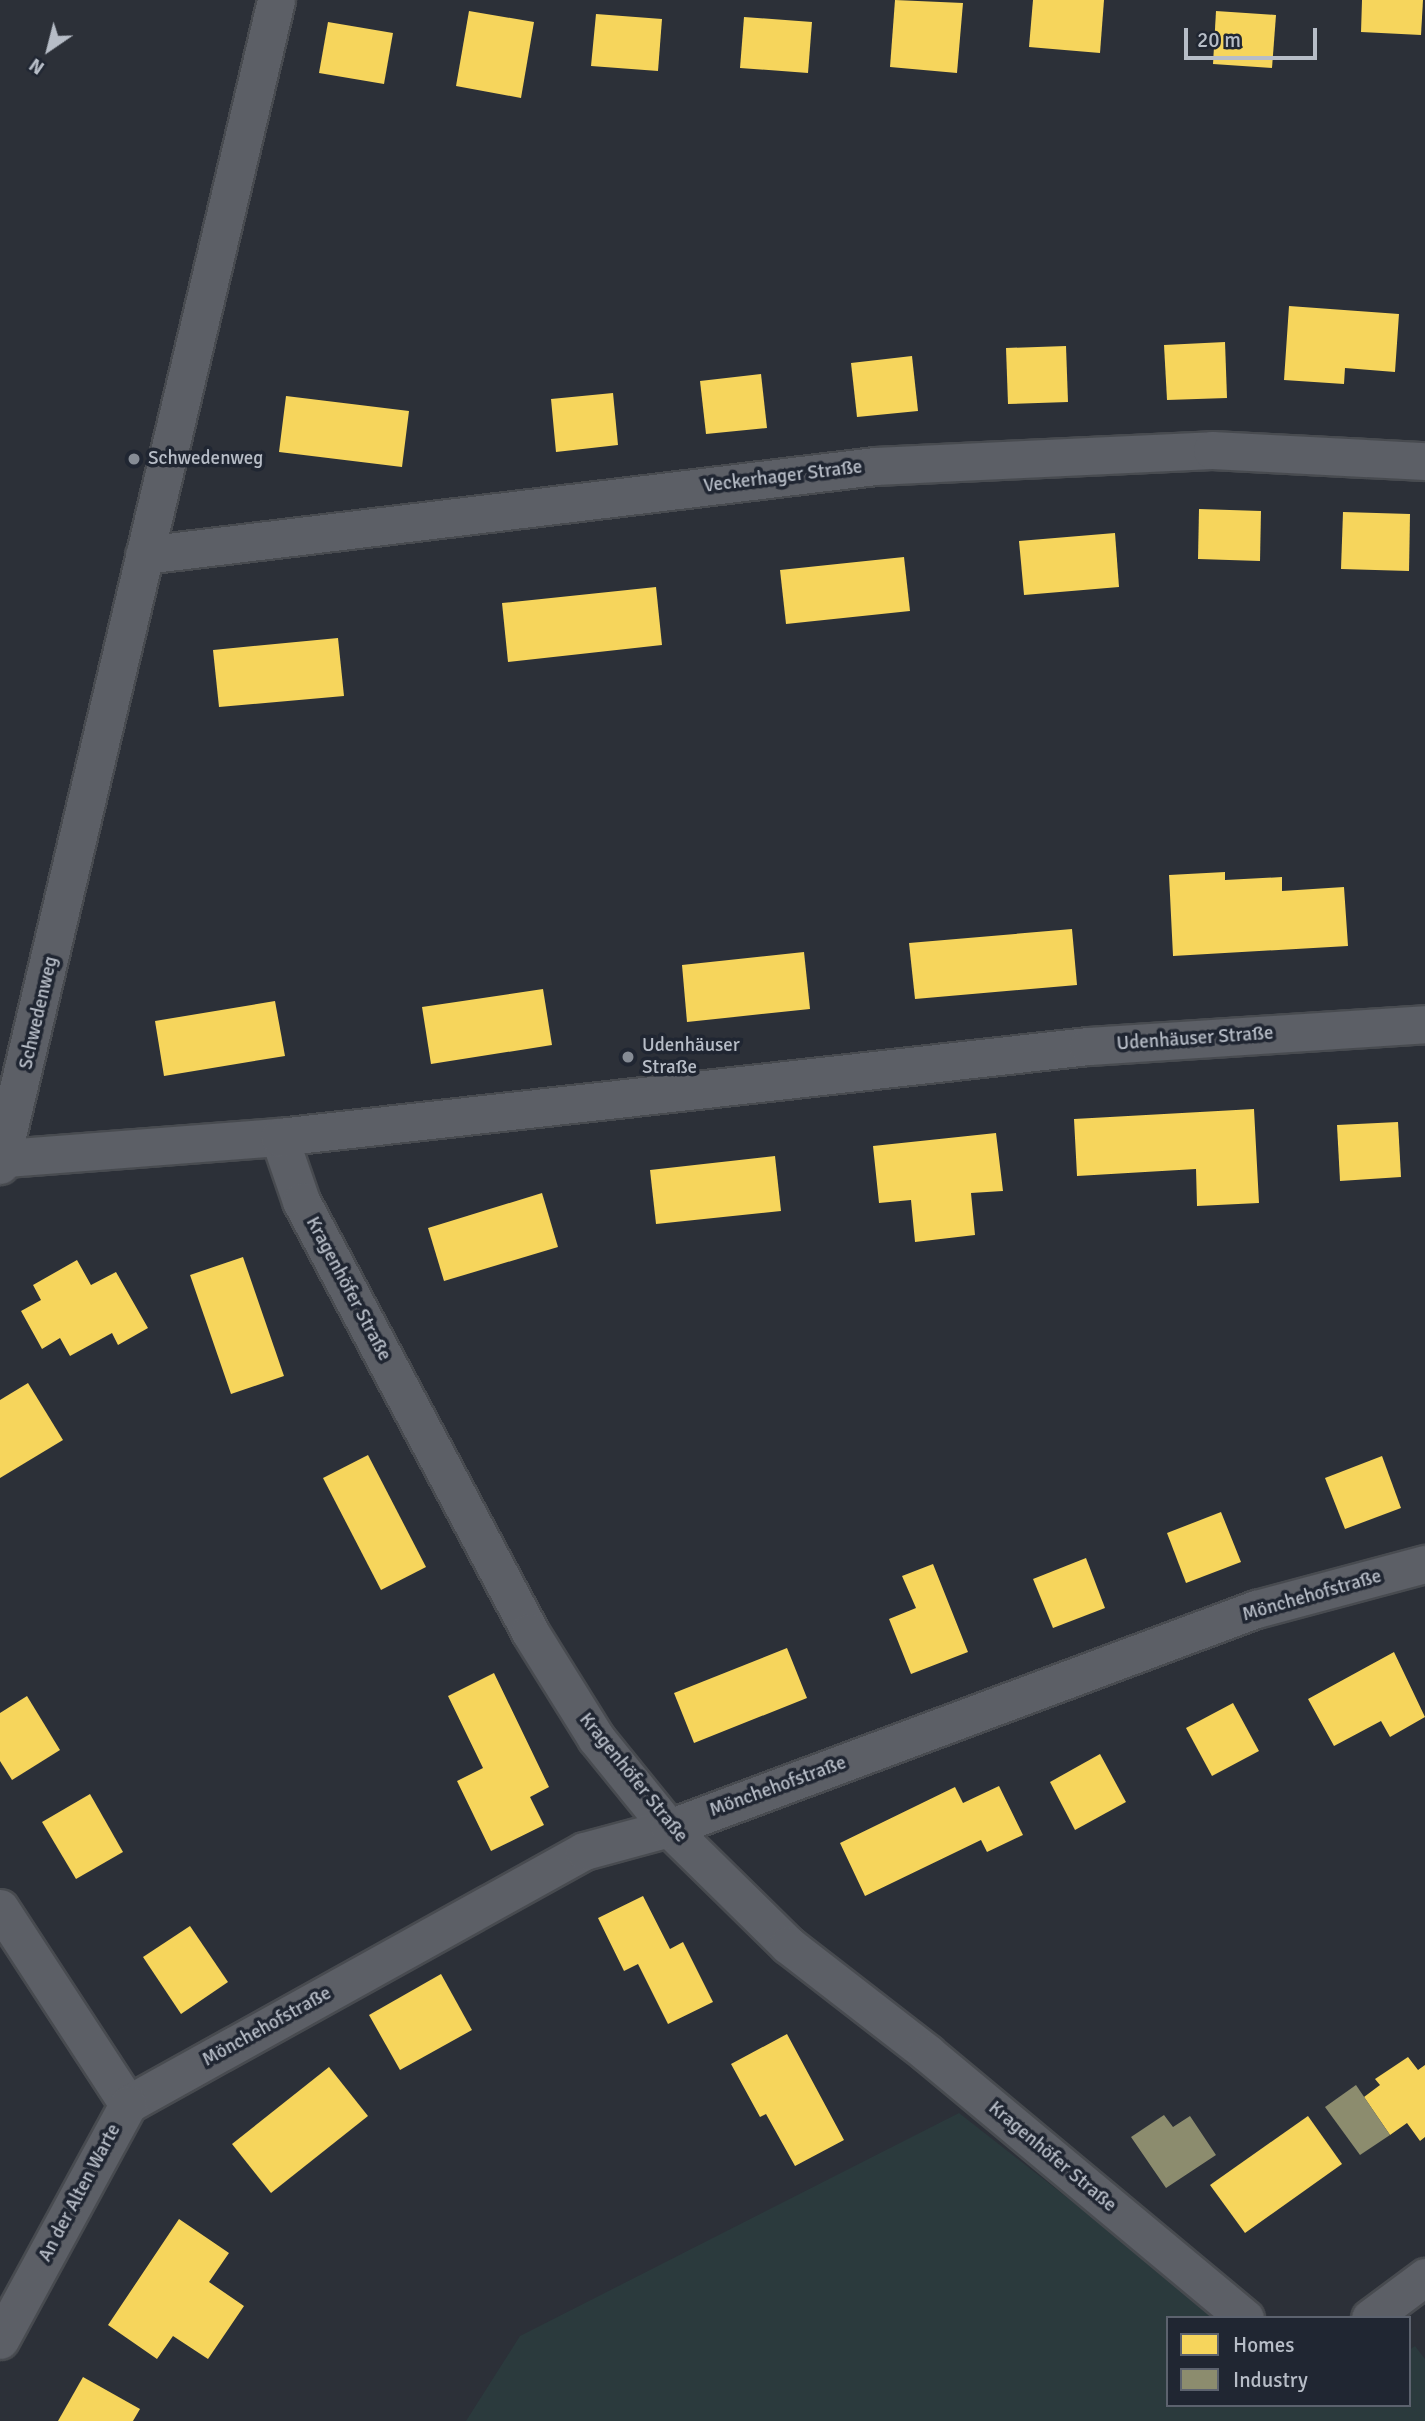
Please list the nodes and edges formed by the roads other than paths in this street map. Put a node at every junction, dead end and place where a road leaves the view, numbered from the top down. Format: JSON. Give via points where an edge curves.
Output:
{"nodes":[{"id":1,"x":276,"y":0,"type":"edge"},
{"id":2,"x":1425,"y":461,"type":"edge"},
{"id":3,"x":145,"y":555,"type":"junction"},
{"id":4,"x":1425,"y":1024,"type":"edge"},
{"id":5,"x":279,"y":1137,"type":"junction"},
{"id":6,"x":3,"y":1161,"type":"edge"},
{"id":7,"x":1425,"y":1564,"type":"edge"},
{"id":8,"x":669,"y":1828,"type":"junction"},
{"id":9,"x":0,"y":1908,"type":"edge"},
{"id":10,"x":128,"y":2104,"type":"junction"},
{"id":11,"x":1425,"y":2277,"type":"edge"},
{"id":12,"x":1243,"y":2316,"type":"edge"},
{"id":13,"x":1373,"y":2316,"type":"edge"},
{"id":14,"x":0,"y":2340,"type":"edge"}],
"edges":[{"from":1,"to":3,"type":"street","name":"Schwedenweg"},
{"from":2,"to":3,"type":"street","name":"Veckerhager Straße","via":[[1212,450],[875,466]]},
{"from":3,"to":6,"type":"street","name":"Schwedenweg"},
{"from":4,"to":5,"type":"street","name":"Udenhäuser Straße","via":[[1088,1046]]},
{"from":5,"to":6,"type":"street","name":"Udenhäuser Straße"},
{"from":5,"to":8,"type":"street","name":"Kragenhöfer Straße","via":[[301,1201],[530,1632],[596,1738]]},
{"from":7,"to":8,"type":"street","name":"Mönchehofstraße","via":[[1256,1609]]},
{"from":8,"to":10,"type":"street","name":"Mönchehofstraße","via":[[584,1851]]},
{"from":8,"to":12,"type":"street","name":"Kragenhöfer Straße","via":[[788,1945],[927,2053]]},
{"from":9,"to":10,"type":"street","name":"An der Alten Warte"},
{"from":10,"to":14,"type":"street","name":"An der Alten Warte"},
{"from":11,"to":13,"type":"street"}]}
